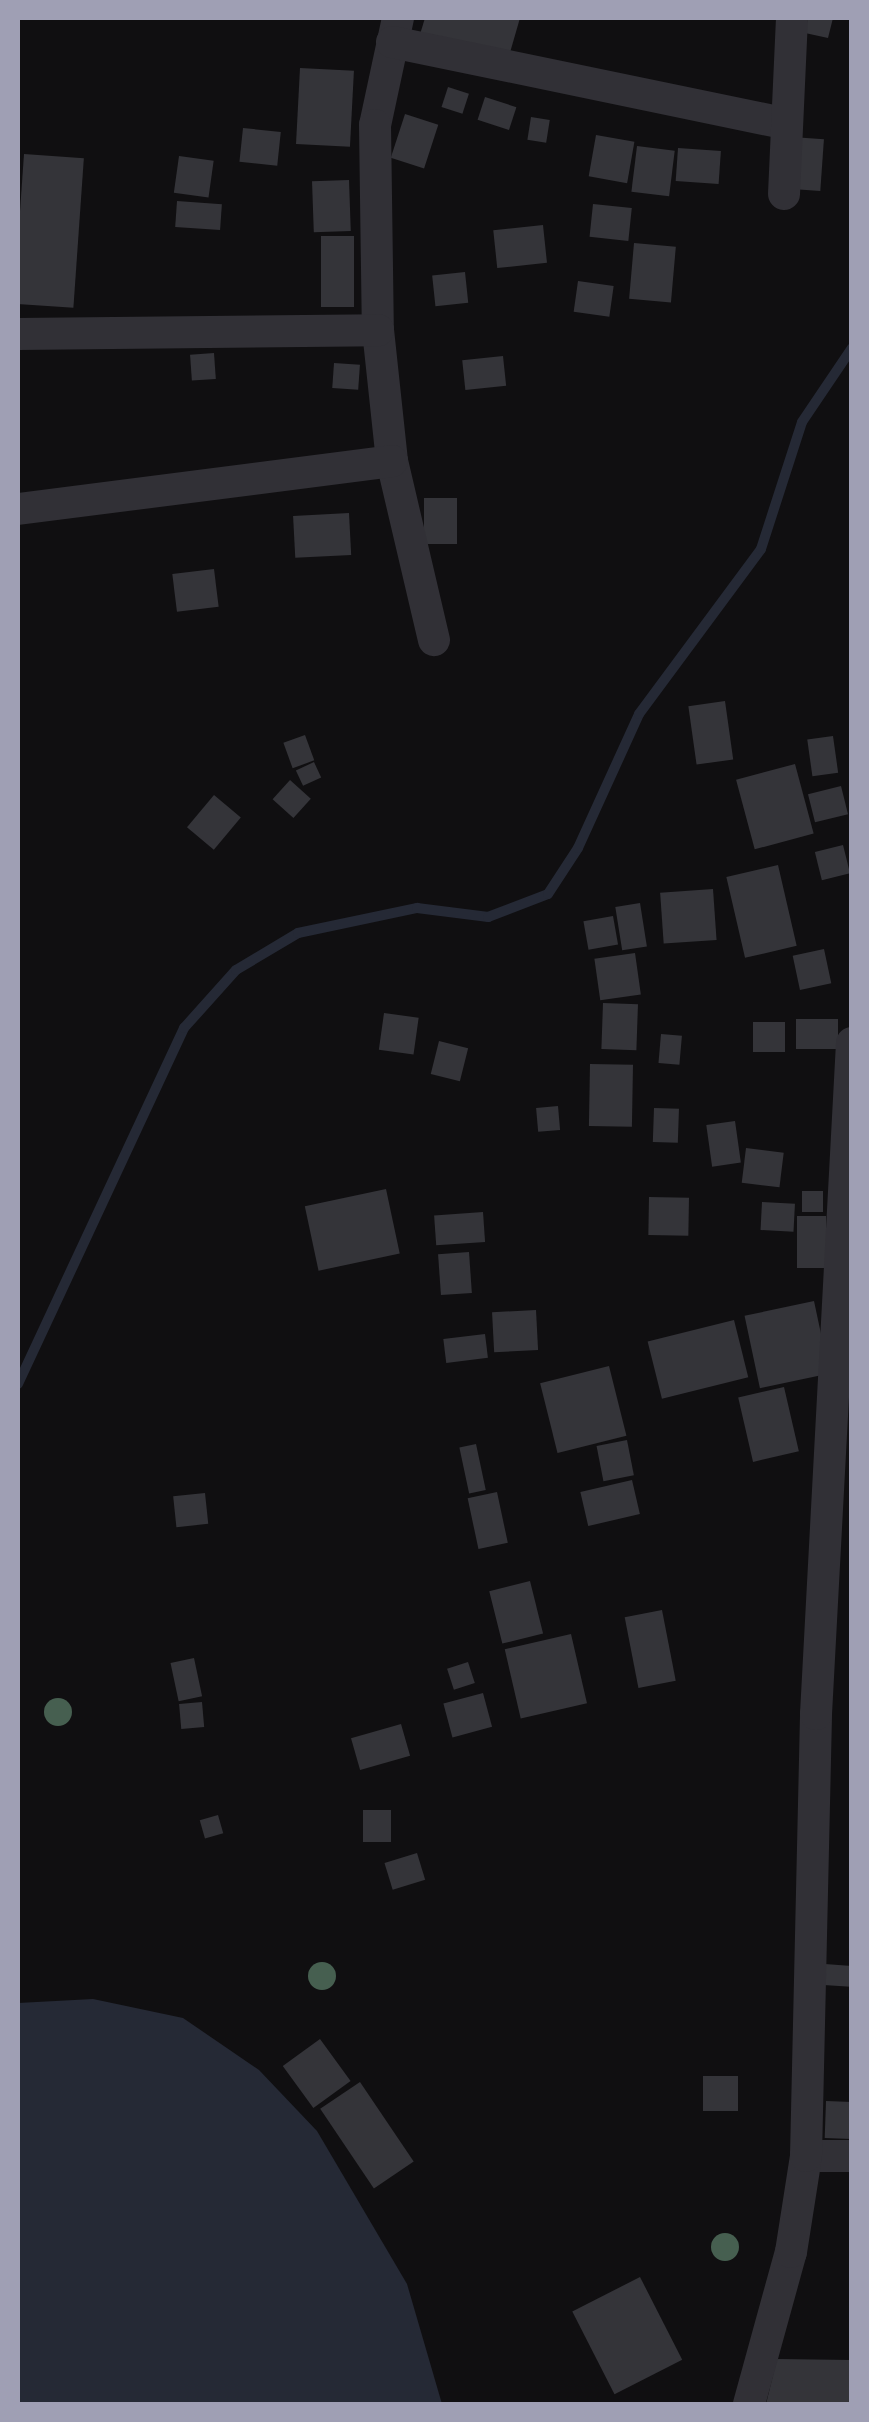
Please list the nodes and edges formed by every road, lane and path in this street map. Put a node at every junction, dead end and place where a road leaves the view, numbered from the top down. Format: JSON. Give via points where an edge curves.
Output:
{"nodes":[{"id":1,"x":792,"y":18,"type":"edge"},
{"id":2,"x":395,"y":30,"type":"edge"},
{"id":3,"x":783,"y":123,"type":"junction"},
{"id":4,"x":784,"y":194,"type":"dead end"},
{"id":5,"x":378,"y":330,"type":"junction"},
{"id":6,"x":18,"y":334,"type":"edge"},
{"id":7,"x":392,"y":461,"type":"junction"},
{"id":8,"x":18,"y":509,"type":"edge"},
{"id":9,"x":434,"y":640,"type":"dead end"},
{"id":10,"x":851,"y":1053,"type":"edge"},
{"id":11,"x":806,"y":2156,"type":"junction"},
{"id":12,"x":852,"y":2156,"type":"edge"},
{"id":13,"x":749,"y":2404,"type":"edge"}],
"edges":[{"from":1,"to":3,"type":"street"},
{"from":2,"to":3,"type":"street"},
{"from":2,"to":5,"type":"street","via":[[375,125]]},
{"from":3,"to":4,"type":"street"},
{"from":5,"to":6,"type":"street"},
{"from":5,"to":7,"type":"street"},
{"from":7,"to":8,"type":"street"},
{"from":7,"to":9,"type":"street"},
{"from":10,"to":11,"type":"street","via":[[816,1714]]},
{"from":11,"to":12,"type":"street"},
{"from":11,"to":13,"type":"street","via":[[792,2252]]}]}
